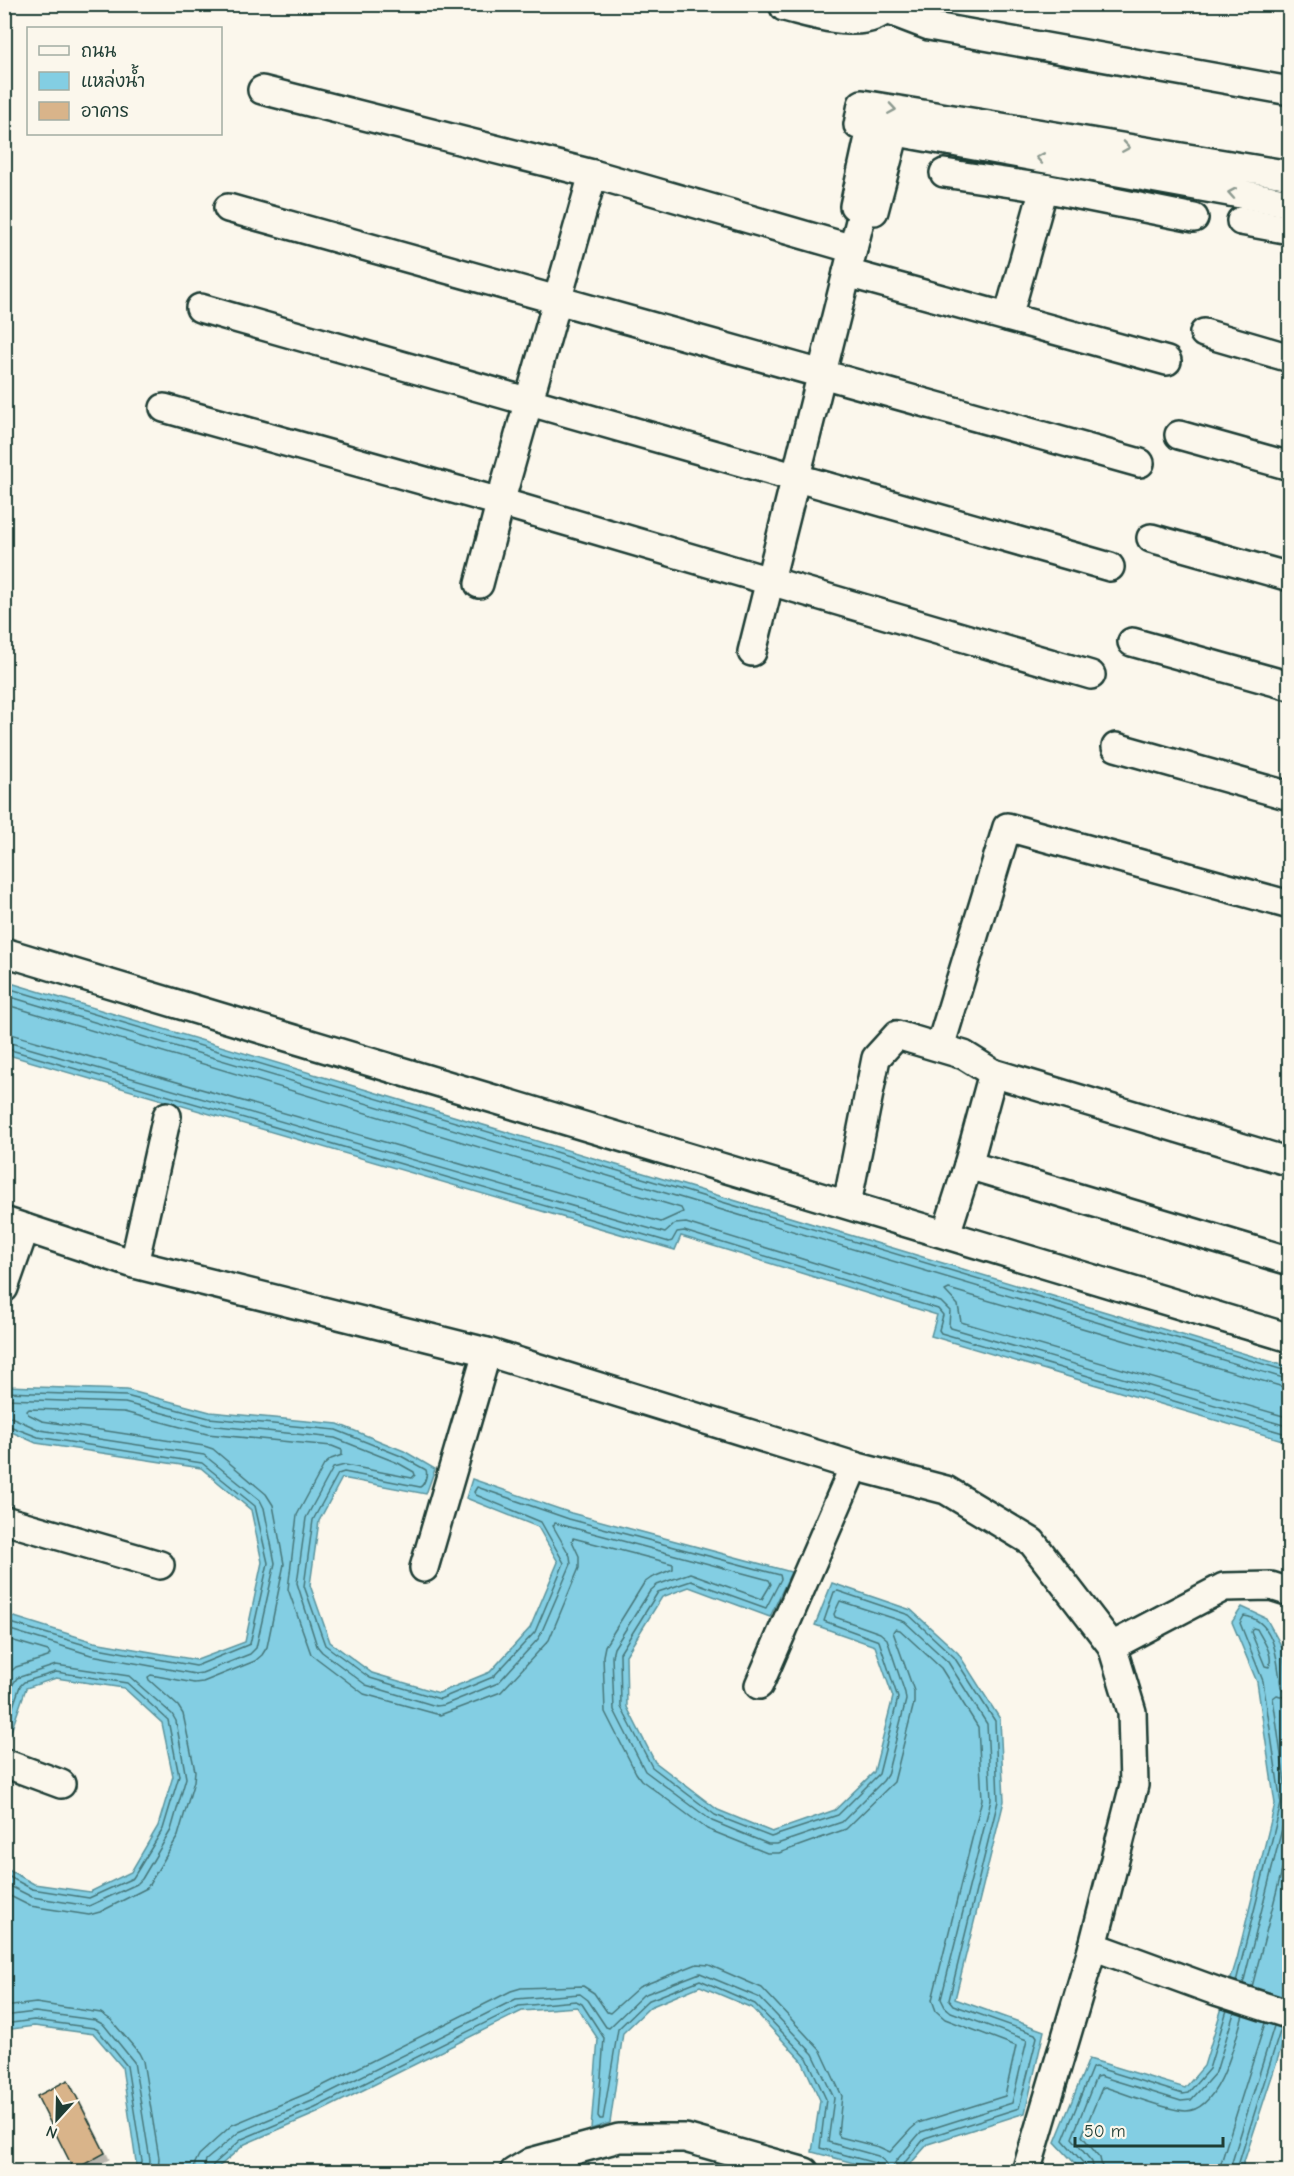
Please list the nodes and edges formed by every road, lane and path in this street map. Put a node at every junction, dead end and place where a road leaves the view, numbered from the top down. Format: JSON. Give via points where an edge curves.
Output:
{"nodes":[{"id":1,"x":778,"y":5,"type":"edge"},
{"id":2,"x":889,"y":7,"type":"edge"},
{"id":3,"x":262,"y":90,"type":"dead end"},
{"id":4,"x":1290,"y":91,"type":"edge"},
{"id":5,"x":883,"y":130,"type":"junction"},
{"id":6,"x":944,"y":173,"type":"dead end"},
{"id":7,"x":593,"y":174,"type":"junction"},
{"id":8,"x":1290,"y":175,"type":"edge"},
{"id":9,"x":1044,"y":188,"type":"junction"},
{"id":10,"x":1290,"y":203,"type":"edge"},
{"id":11,"x":228,"y":208,"type":"dead end"},
{"id":12,"x":1194,"y":218,"type":"dead end"},
{"id":13,"x":1241,"y":221,"type":"dead end"},
{"id":14,"x":1290,"y":230,"type":"edge"},
{"id":15,"x":850,"y":261,"type":"junction"},
{"id":16,"x":557,"y":302,"type":"junction"},
{"id":17,"x":200,"y":308,"type":"dead end"},
{"id":18,"x":1008,"y":317,"type":"junction"},
{"id":19,"x":1204,"y":333,"type":"dead end"},
{"id":20,"x":1290,"y":358,"type":"edge"},
{"id":21,"x":1167,"y":361,"type":"dead end"},
{"id":22,"x":822,"y":373,"type":"junction"},
{"id":23,"x":529,"y":401,"type":"junction"},
{"id":24,"x":164,"y":408,"type":"dead end"},
{"id":25,"x":1179,"y":435,"type":"dead end"},
{"id":26,"x":1140,"y":463,"type":"dead end"},
{"id":27,"x":1290,"y":466,"type":"edge"},
{"id":28,"x":796,"y":477,"type":"junction"},
{"id":29,"x":500,"y":502,"type":"junction"},
{"id":30,"x":1151,"y":538,"type":"dead end"},
{"id":31,"x":1110,"y":567,"type":"dead end"},
{"id":32,"x":1290,"y":577,"type":"edge"},
{"id":33,"x":770,"y":582,"type":"junction"},
{"id":34,"x":479,"y":584,"type":"dead end"},
{"id":35,"x":1132,"y":642,"type":"dead end"},
{"id":36,"x":752,"y":652,"type":"dead end"},
{"id":37,"x":1091,"y":675,"type":"dead end"},
{"id":38,"x":1290,"y":686,"type":"edge"},
{"id":39,"x":1116,"y":747,"type":"dead end"},
{"id":40,"x":1290,"y":796,"type":"edge"},
{"id":41,"x":1290,"y":905,"type":"edge"},
{"id":42,"x":4,"y":952,"type":"edge"},
{"id":43,"x":940,"y":1047,"type":"junction"},
{"id":44,"x":993,"y":1073,"type":"junction"},
{"id":45,"x":167,"y":1116,"type":"dead end"},
{"id":46,"x":1290,"y":1162,"type":"edge"},
{"id":47,"x":968,"y":1165,"type":"junction"},
{"id":48,"x":847,"y":1204,"type":"junction"},
{"id":49,"x":15,"y":1224,"type":"edge"},
{"id":50,"x":946,"y":1234,"type":"junction"},
{"id":51,"x":1290,"y":1261,"type":"edge"},
{"id":52,"x":134,"y":1264,"type":"junction"},
{"id":53,"x":4,"y":1288,"type":"edge"},
{"id":54,"x":1290,"y":1338,"type":"edge"},
{"id":55,"x":487,"y":1352,"type":"junction"},
{"id":56,"x":854,"y":1466,"type":"junction"},
{"id":57,"x":4,"y":1520,"type":"edge"},
{"id":58,"x":160,"y":1565,"type":"dead end"},
{"id":59,"x":424,"y":1568,"type":"dead end"},
{"id":60,"x":1290,"y":1593,"type":"edge"},
{"id":61,"x":1112,"y":1646,"type":"junction"},
{"id":62,"x":759,"y":1684,"type":"dead end"},
{"id":63,"x":4,"y":1763,"type":"edge"},
{"id":64,"x":61,"y":1784,"type":"dead end"},
{"id":65,"x":1093,"y":1946,"type":"junction"},
{"id":66,"x":1290,"y":2014,"type":"edge"},
{"id":67,"x":513,"y":2172,"type":"edge"},
{"id":68,"x":805,"y":2172,"type":"edge"},
{"id":69,"x":1026,"y":2172,"type":"edge"}],
"edges":[{"from":1,"to":2,"type":"street","via":[[848,21],[871,18]]},
{"from":2,"to":4,"type":"street","via":[[929,26]]},
{"from":3,"to":7,"type":"street"},
{"from":5,"to":8,"type":"street","one_way":true,"via":[[858,126],[862,104]]},
{"from":10,"to":5,"type":"street","one_way":true},
{"from":5,"to":15,"type":"street","via":[[873,211],[863,209]]},
{"from":6,"to":9,"type":"street"},
{"from":7,"to":15,"type":"street"},
{"from":7,"to":16,"type":"street"},
{"from":9,"to":12,"type":"street"},
{"from":9,"to":18,"type":"street"},
{"from":11,"to":16,"type":"street"},
{"from":13,"to":14,"type":"street"},
{"from":15,"to":18,"type":"street"},
{"from":15,"to":22,"type":"street"},
{"from":16,"to":22,"type":"street"},
{"from":16,"to":23,"type":"street"},
{"from":17,"to":23,"type":"street"},
{"from":18,"to":21,"type":"street"},
{"from":19,"to":20,"type":"street"},
{"from":22,"to":26,"type":"street"},
{"from":22,"to":28,"type":"street"},
{"from":23,"to":28,"type":"street"},
{"from":23,"to":29,"type":"street"},
{"from":24,"to":29,"type":"street"},
{"from":25,"to":27,"type":"street"},
{"from":28,"to":31,"type":"street"},
{"from":28,"to":33,"type":"street"},
{"from":29,"to":33,"type":"street"},
{"from":29,"to":34,"type":"street"},
{"from":30,"to":32,"type":"street"},
{"from":33,"to":36,"type":"street"},
{"from":33,"to":37,"type":"street"},
{"from":35,"to":38,"type":"street"},
{"from":39,"to":40,"type":"street"},
{"from":41,"to":43,"type":"street","via":[[1007,827]]},
{"from":42,"to":48,"type":"street"},
{"from":43,"to":44,"type":"street","via":[[964,1054]]},
{"from":43,"to":48,"type":"street","via":[[897,1035],[876,1058]]},
{"from":44,"to":46,"type":"street"},
{"from":44,"to":47,"type":"street"},
{"from":45,"to":52,"type":"street"},
{"from":47,"to":50,"type":"street"},
{"from":47,"to":51,"type":"street"},
{"from":48,"to":50,"type":"street"},
{"from":49,"to":52,"type":"street"},
{"from":49,"to":53,"type":"street"},
{"from":50,"to":54,"type":"street"},
{"from":52,"to":55,"type":"street"},
{"from":55,"to":56,"type":"street"},
{"from":55,"to":59,"type":"street"},
{"from":56,"to":61,"type":"street","via":[[946,1490],[1032,1542]]},
{"from":56,"to":62,"type":"street"},
{"from":57,"to":58,"type":"street"},
{"from":60,"to":61,"type":"street","via":[[1271,1586],[1224,1587]]},
{"from":61,"to":65,"type":"street","via":[[1132,1712],[1134,1785]]},
{"from":63,"to":64,"type":"street"},
{"from":65,"to":66,"type":"street"},
{"from":65,"to":69,"type":"street"},
{"from":67,"to":68,"type":"street","via":[[531,2162],[619,2138],[685,2138]]}]}
